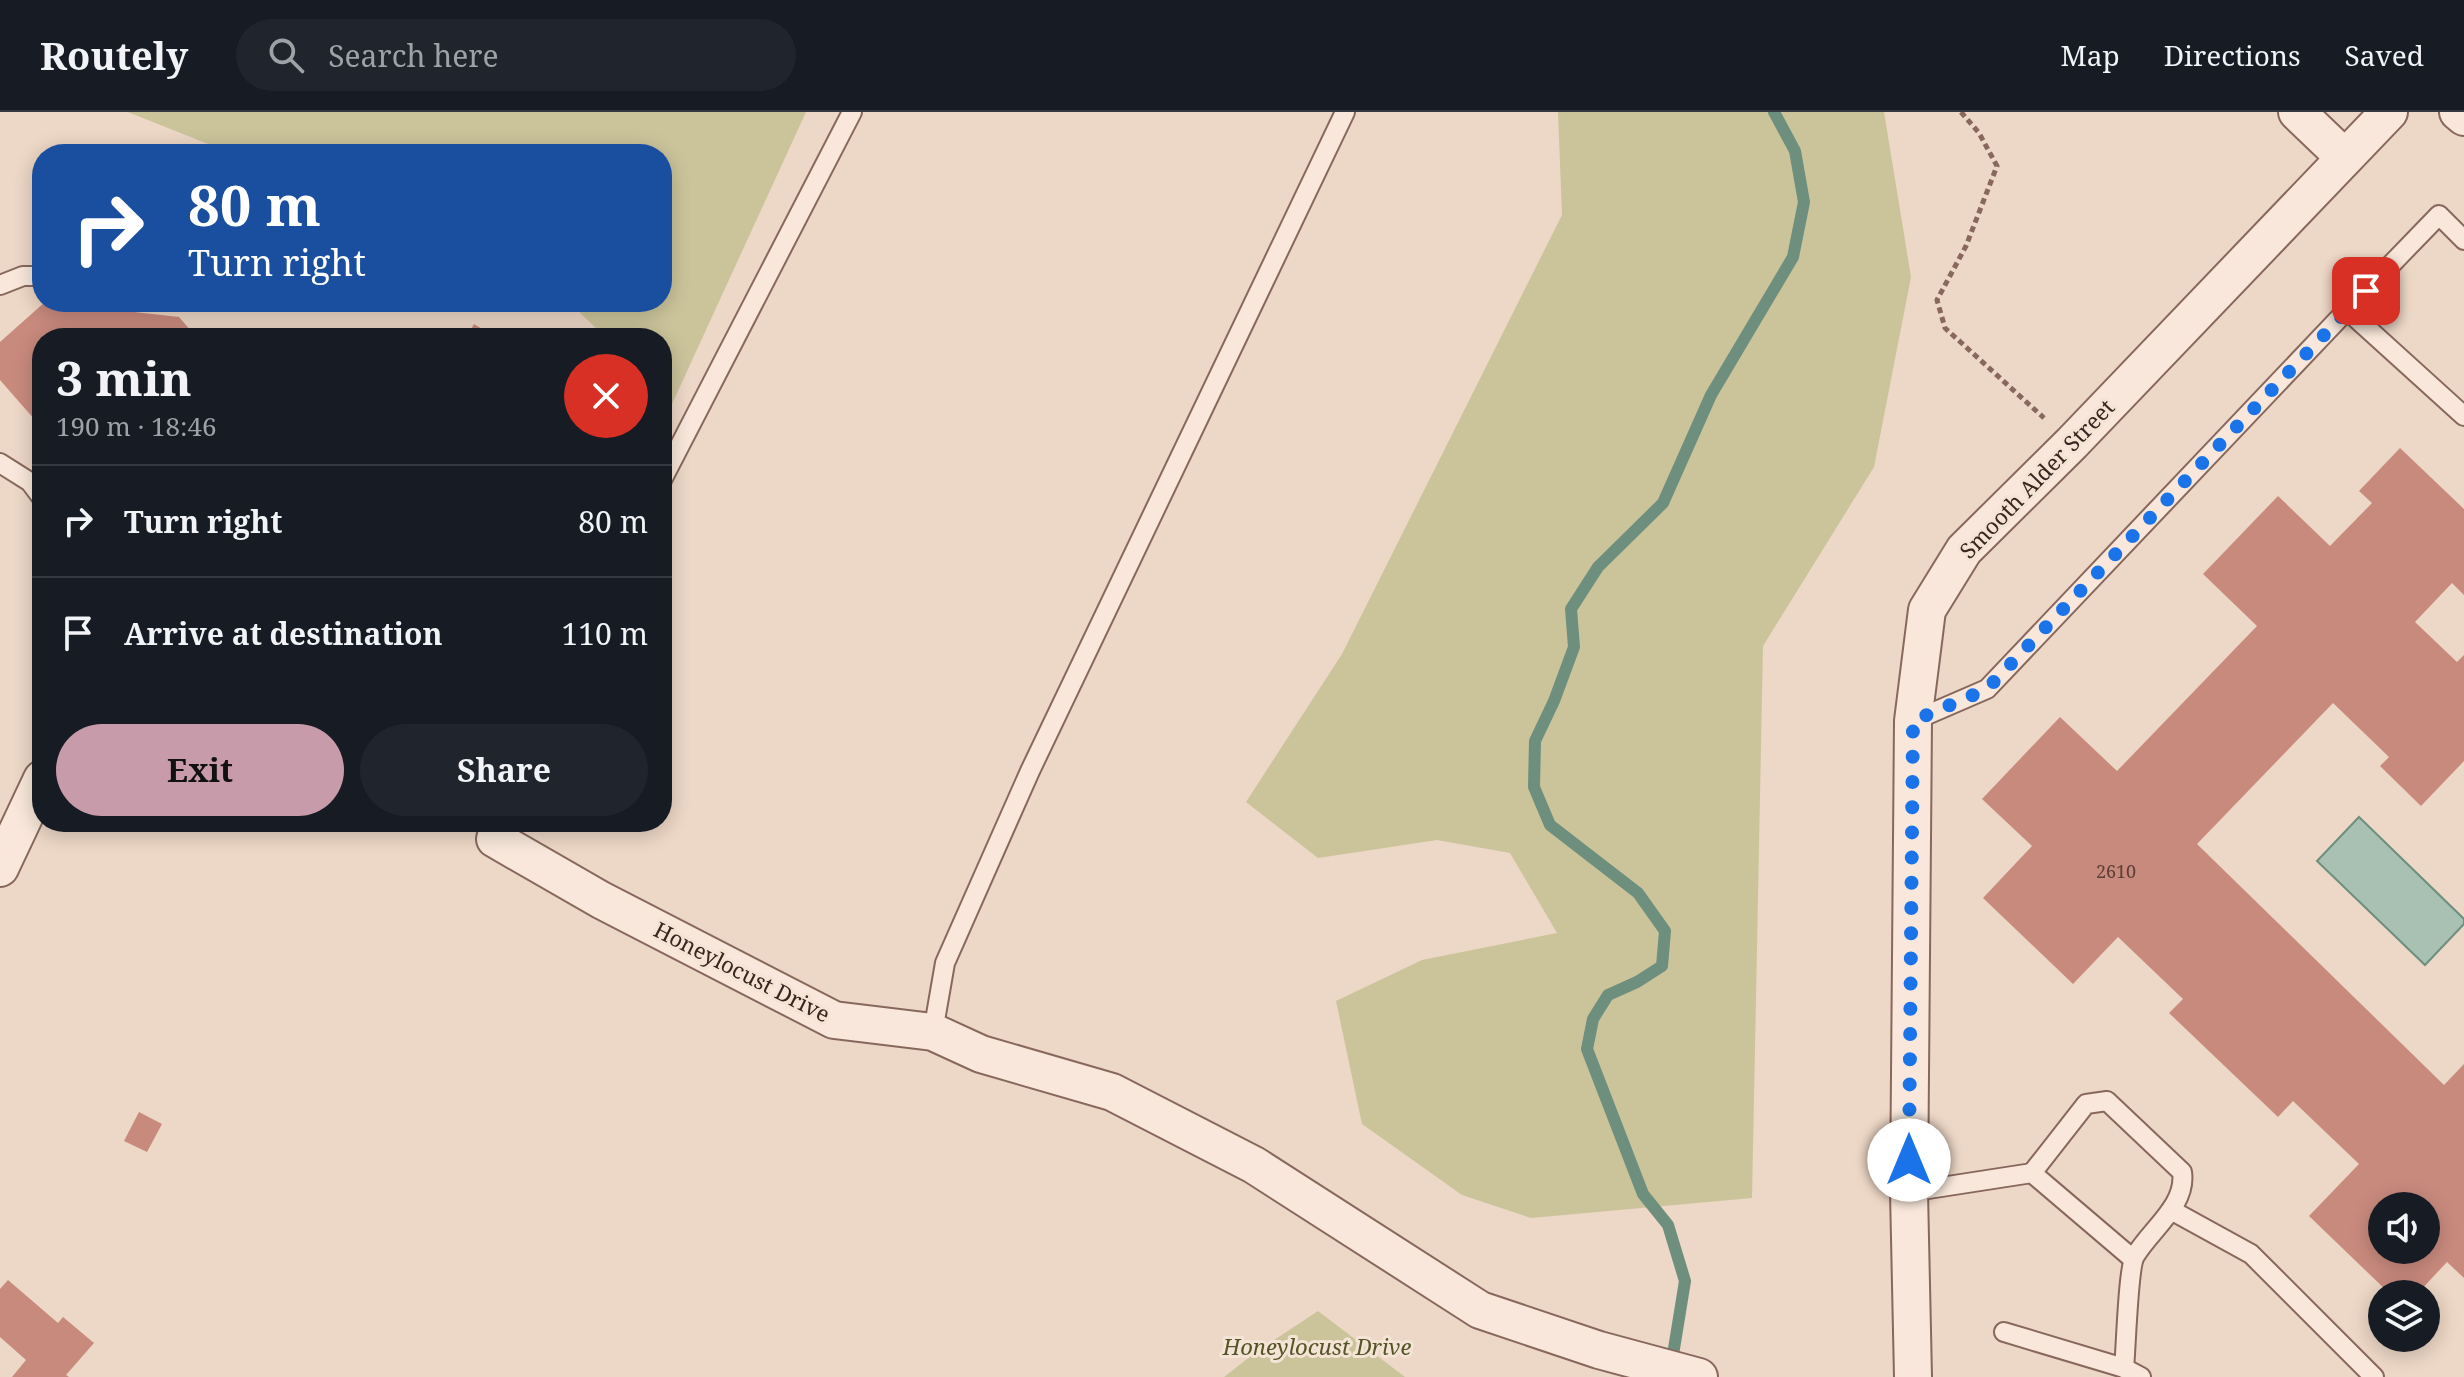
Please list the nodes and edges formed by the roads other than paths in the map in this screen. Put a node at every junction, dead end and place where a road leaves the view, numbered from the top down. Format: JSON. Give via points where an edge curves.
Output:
{"nodes":[{"id":1,"x":852,"y":112,"type":"edge"},
{"id":2,"x":1345,"y":112,"type":"edge"},
{"id":3,"x":2297,"y":112,"type":"edge"},
{"id":4,"x":2389,"y":112,"type":"edge"},
{"id":5,"x":2458,"y":112,"type":"edge"},
{"id":6,"x":2464,"y":117,"type":"edge"},
{"id":7,"x":2344,"y":157,"type":"junction"},
{"id":8,"x":2464,"y":240,"type":"edge"},
{"id":9,"x":32,"y":276,"type":"edge"},
{"id":10,"x":0,"y":285,"type":"edge"},
{"id":11,"x":2347,"y":310,"type":"junction"},
{"id":12,"x":2464,"y":416,"type":"edge"},
{"id":13,"x":672,"y":461,"type":"edge"},
{"id":14,"x":0,"y":463,"type":"edge"},
{"id":15,"x":32,"y":485,"type":"edge"},
{"id":16,"x":1913,"y":721,"type":"junction"},
{"id":17,"x":32,"y":800,"type":"edge"},
{"id":18,"x":501,"y":832,"type":"edge"},
{"id":19,"x":0,"y":868,"type":"edge"},
{"id":20,"x":933,"y":1032,"type":"junction"},
{"id":21,"x":2032,"y":1173,"type":"junction"},
{"id":22,"x":1909,"y":1192,"type":"junction"},
{"id":23,"x":2171,"y":1210,"type":"junction"},
{"id":24,"x":2133,"y":1259,"type":"junction"},
{"id":25,"x":2004,"y":1332,"type":"dead end"},
{"id":26,"x":2133,"y":1373,"type":"edge"},
{"id":27,"x":1699,"y":1377,"type":"edge"},
{"id":28,"x":1913,"y":1377,"type":"edge"},
{"id":29,"x":2374,"y":1377,"type":"edge"}],
"edges":[{"from":1,"to":13,"type":"lane"},
{"from":2,"to":20,"type":"lane","via":[[1030,771],[945,963]]},
{"from":3,"to":7,"type":"street"},
{"from":4,"to":7,"type":"street","name":"Smooth Alder Street"},
{"from":5,"to":6,"type":"street"},
{"from":7,"to":16,"type":"street","name":"Smooth Alder Street","via":[[1964,550],[1927,610]]},
{"from":8,"to":11,"type":"lane","via":[[2439,215]]},
{"from":9,"to":10,"type":"lane"},
{"from":11,"to":12,"type":"lane"},
{"from":11,"to":16,"type":"lane","via":[[1987,689]]},
{"from":14,"to":15,"type":"lane"},
{"from":16,"to":22,"type":"street","name":"Smooth Alder Street"},
{"from":17,"to":19,"type":"street"},
{"from":18,"to":20,"type":"street","name":"Honeylocust Drive","via":[[601,900],[834,1020]]},
{"from":20,"to":27,"type":"street","name":"Honeylocust Drive","via":[[981,1054],[1112,1092],[1254,1165],[1480,1310]]},
{"from":21,"to":22,"type":"lane"},
{"from":21,"to":23,"type":"lane","via":[[2086,1104],[2107,1101],[2182,1172],[2184,1187]]},
{"from":21,"to":24,"type":"lane"},
{"from":22,"to":28,"type":"street","name":"Smooth Alder Street"},
{"from":23,"to":24,"type":"lane"},
{"from":23,"to":29,"type":"lane","via":[[2251,1254]]},
{"from":24,"to":26,"type":"lane"},
{"from":25,"to":26,"type":"lane"}]}
